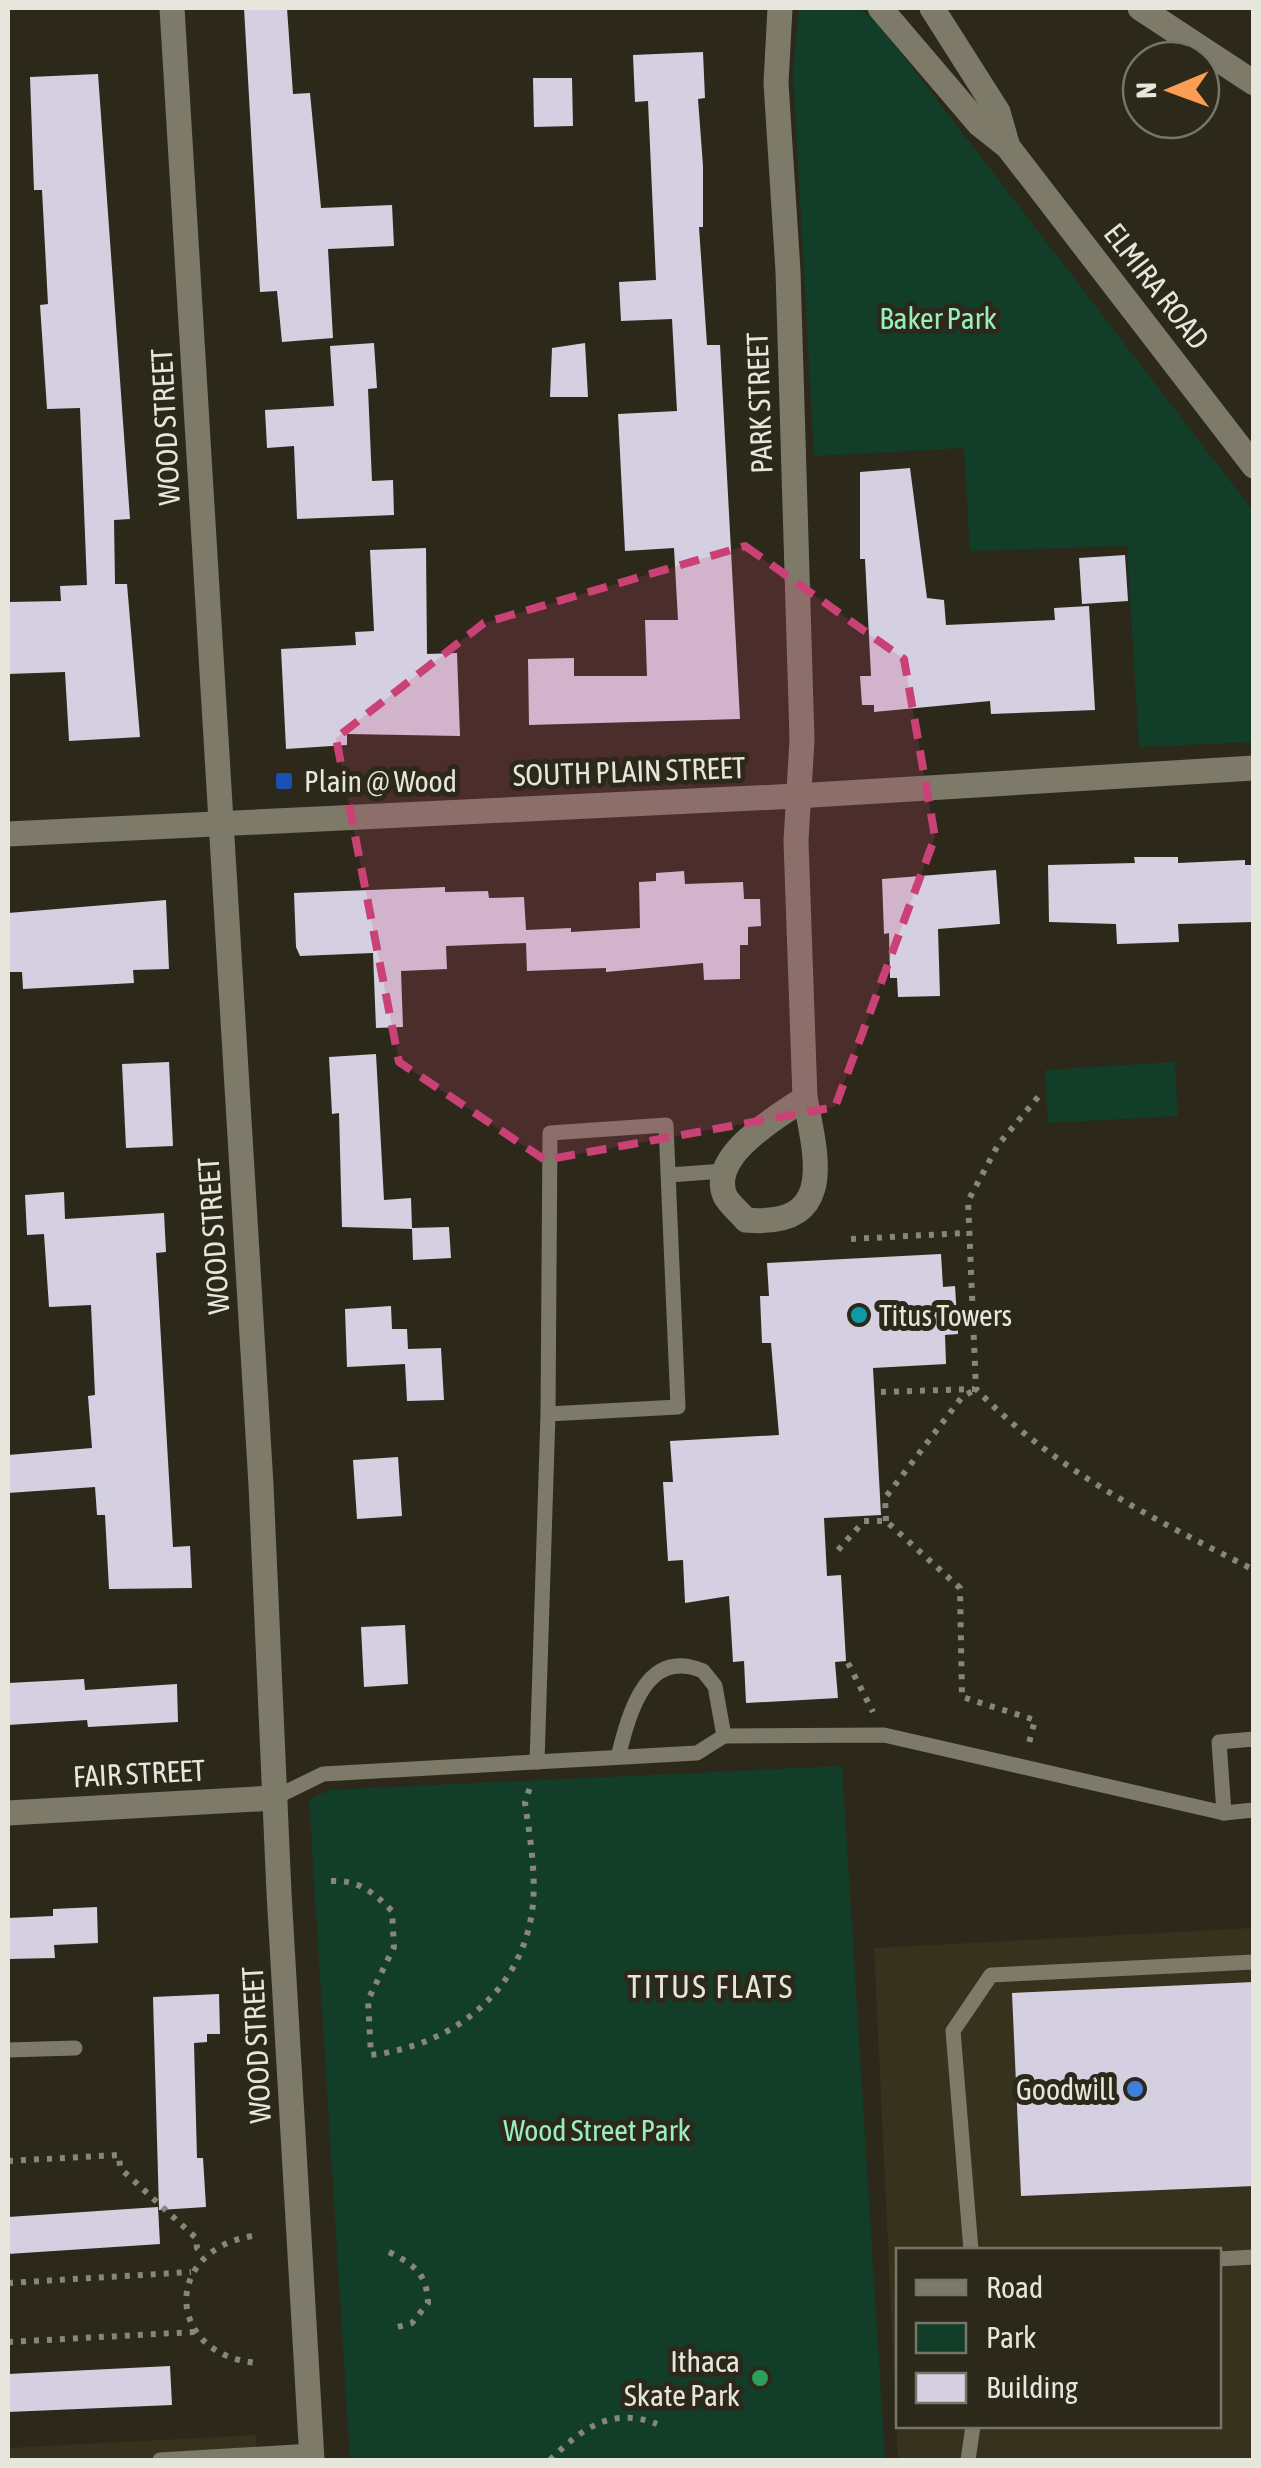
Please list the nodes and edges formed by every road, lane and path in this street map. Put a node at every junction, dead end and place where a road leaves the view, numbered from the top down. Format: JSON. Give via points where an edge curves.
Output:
{"nodes":[{"id":1,"x":172,"y":8,"type":"edge"},
{"id":2,"x":880,"y":8,"type":"edge"},
{"id":3,"x":932,"y":8,"type":"edge"},
{"id":4,"x":1140,"y":8,"type":"edge"},
{"id":5,"x":778,"y":20,"type":"edge"},
{"id":6,"x":1254,"y":84,"type":"edge"},
{"id":7,"x":1008,"y":147,"type":"junction"},
{"id":8,"x":1254,"y":466,"type":"edge"},
{"id":9,"x":1254,"y":768,"type":"edge"},
{"id":10,"x":796,"y":796,"type":"junction"},
{"id":11,"x":221,"y":822,"type":"junction"},
{"id":12,"x":8,"y":834,"type":"edge"},
{"id":13,"x":1038,"y":1097,"type":"dead end"},
{"id":14,"x":806,"y":1098,"type":"junction"},
{"id":15,"x":724,"y":1172,"type":"junction"},
{"id":16,"x":669,"y":1175,"type":"junction"},
{"id":17,"x":966,"y":1233,"type":"junction"},
{"id":18,"x":851,"y":1238,"type":"dead end"},
{"id":19,"x":976,"y":1389,"type":"junction"},
{"id":20,"x":882,"y":1392,"type":"dead end"},
{"id":21,"x":548,"y":1414,"type":"junction"},
{"id":22,"x":886,"y":1521,"type":"junction"},
{"id":23,"x":838,"y":1550,"type":"dead end"},
{"id":24,"x":1254,"y":1570,"type":"edge"},
{"id":25,"x":848,"y":1663,"type":"dead end"},
{"id":26,"x":884,"y":1735,"type":"junction"},
{"id":27,"x":724,"y":1736,"type":"junction"},
{"id":28,"x":1254,"y":1739,"type":"edge"},
{"id":29,"x":618,"y":1756,"type":"junction"},
{"id":30,"x":538,"y":1762,"type":"junction"},
{"id":31,"x":1022,"y":1767,"type":"junction"},
{"id":32,"x":274,"y":1798,"type":"junction"},
{"id":33,"x":1254,"y":1810,"type":"edge"},
{"id":34,"x":8,"y":1813,"type":"edge"},
{"id":35,"x":1224,"y":1813,"type":"junction"},
{"id":36,"x":331,"y":1881,"type":"dead end"},
{"id":37,"x":1254,"y":1962,"type":"edge"},
{"id":38,"x":75,"y":2048,"type":"dead end"},
{"id":39,"x":8,"y":2050,"type":"edge"},
{"id":40,"x":8,"y":2161,"type":"edge"},
{"id":41,"x":252,"y":2236,"type":"dead end"},
{"id":42,"x":971,"y":2248,"type":"edge"},
{"id":43,"x":389,"y":2252,"type":"dead end"},
{"id":44,"x":204,"y":2254,"type":"junction"},
{"id":45,"x":1254,"y":2257,"type":"edge"},
{"id":46,"x":1221,"y":2260,"type":"edge"},
{"id":47,"x":192,"y":2272,"type":"junction"},
{"id":48,"x":8,"y":2283,"type":"edge"},
{"id":49,"x":394,"y":2328,"type":"dead end"},
{"id":50,"x":194,"y":2332,"type":"junction"},
{"id":51,"x":8,"y":2342,"type":"edge"},
{"id":52,"x":258,"y":2363,"type":"dead end"},
{"id":53,"x":657,"y":2424,"type":"dead end"},
{"id":54,"x":973,"y":2428,"type":"edge"},
{"id":55,"x":312,"y":2456,"type":"edge"},
{"id":56,"x":160,"y":2460,"type":"edge"},
{"id":57,"x":550,"y":2460,"type":"edge"},
{"id":58,"x":968,"y":2460,"type":"edge"}],
"edges":[{"from":1,"to":11,"type":"street","name":"WOOD STREET"},
{"from":2,"to":7,"type":"street","name":"ELMIRA ROAD","via":[[979,124]]},
{"from":3,"to":7,"type":"street","name":"ELMIRA ROAD","via":[[998,112]]},
{"from":4,"to":6,"type":"street"},
{"from":5,"to":10,"type":"street","name":"PARK STREET","via":[[802,740]]},
{"from":7,"to":8,"type":"street","name":"ELMIRA ROAD"},
{"from":9,"to":10,"type":"street","name":"SOUTH PLAIN STREET"},
{"from":10,"to":11,"type":"street","name":"SOUTH PLAIN STREET"},
{"from":10,"to":14,"type":"street","name":"PARK STREET"},
{"from":11,"to":12,"type":"street","name":"SOUTH PLAIN STREET"},
{"from":11,"to":32,"type":"street","name":"WOOD STREET"},
{"from":13,"to":17,"type":"path","via":[[990,1159],[968,1202]]},
{"from":14,"to":15,"type":"street","via":[[750,1135]]},
{"from":14,"to":15,"type":"street","name":"PARK STREET","via":[[818,1178],[806,1207],[776,1222],[746,1220],[725,1196]]},
{"from":15,"to":16,"type":"lane"},
{"from":16,"to":21,"type":"lane","via":[[678,1406]]},
{"from":16,"to":21,"type":"lane","via":[[666,1125],[550,1133]]},
{"from":17,"to":18,"type":"path"},
{"from":17,"to":19,"type":"path"},
{"from":19,"to":20,"type":"path"},
{"from":19,"to":22,"type":"path","via":[[962,1397],[885,1498]]},
{"from":19,"to":24,"type":"path","via":[[1012,1426],[1082,1477]]},
{"from":21,"to":30,"type":"lane"},
{"from":22,"to":23,"type":"path","via":[[864,1521]]},
{"from":22,"to":31,"type":"path","via":[[960,1588],[962,1697],[1035,1720]]},
{"from":25,"to":26,"type":"path"},
{"from":26,"to":27,"type":"lane"},
{"from":26,"to":31,"type":"lane"},
{"from":27,"to":29,"type":"lane","via":[[697,1752]]},
{"from":27,"to":29,"type":"lane","via":[[715,1686],[703,1671],[672,1666],[652,1674],[639,1694]]},
{"from":28,"to":35,"type":"lane","via":[[1219,1742]]},
{"from":29,"to":30,"type":"lane"},
{"from":30,"to":32,"type":"lane","via":[[323,1774]]},
{"from":30,"to":36,"type":"path","via":[[526,1803],[532,1912],[518,1958],[474,2016],[443,2038],[372,2055],[368,2000],[394,1947],[392,1911],[371,1890],[350,1880]]},
{"from":31,"to":35,"type":"lane"},
{"from":32,"to":34,"type":"street","name":"FAIR STREET"},
{"from":32,"to":55,"type":"street","name":"WOOD STREET"},
{"from":33,"to":35,"type":"lane"},
{"from":37,"to":42,"type":"lane","via":[[991,1975],[953,2031]]},
{"from":38,"to":39,"type":"lane"},
{"from":40,"to":44,"type":"path","via":[[119,2155],[120,2168],[196,2238]]},
{"from":41,"to":44,"type":"path","via":[[224,2240]]},
{"from":43,"to":49,"type":"path","via":[[413,2264],[428,2282],[428,2303],[412,2322]]},
{"from":44,"to":47,"type":"path"},
{"from":45,"to":46,"type":"lane"},
{"from":47,"to":48,"type":"path"},
{"from":47,"to":50,"type":"path","via":[[186,2304]]},
{"from":50,"to":51,"type":"path"},
{"from":50,"to":52,"type":"path","via":[[230,2361]]},
{"from":53,"to":57,"type":"path","via":[[605,2419]]},
{"from":54,"to":58,"type":"lane"},
{"from":55,"to":56,"type":"lane"}]}
